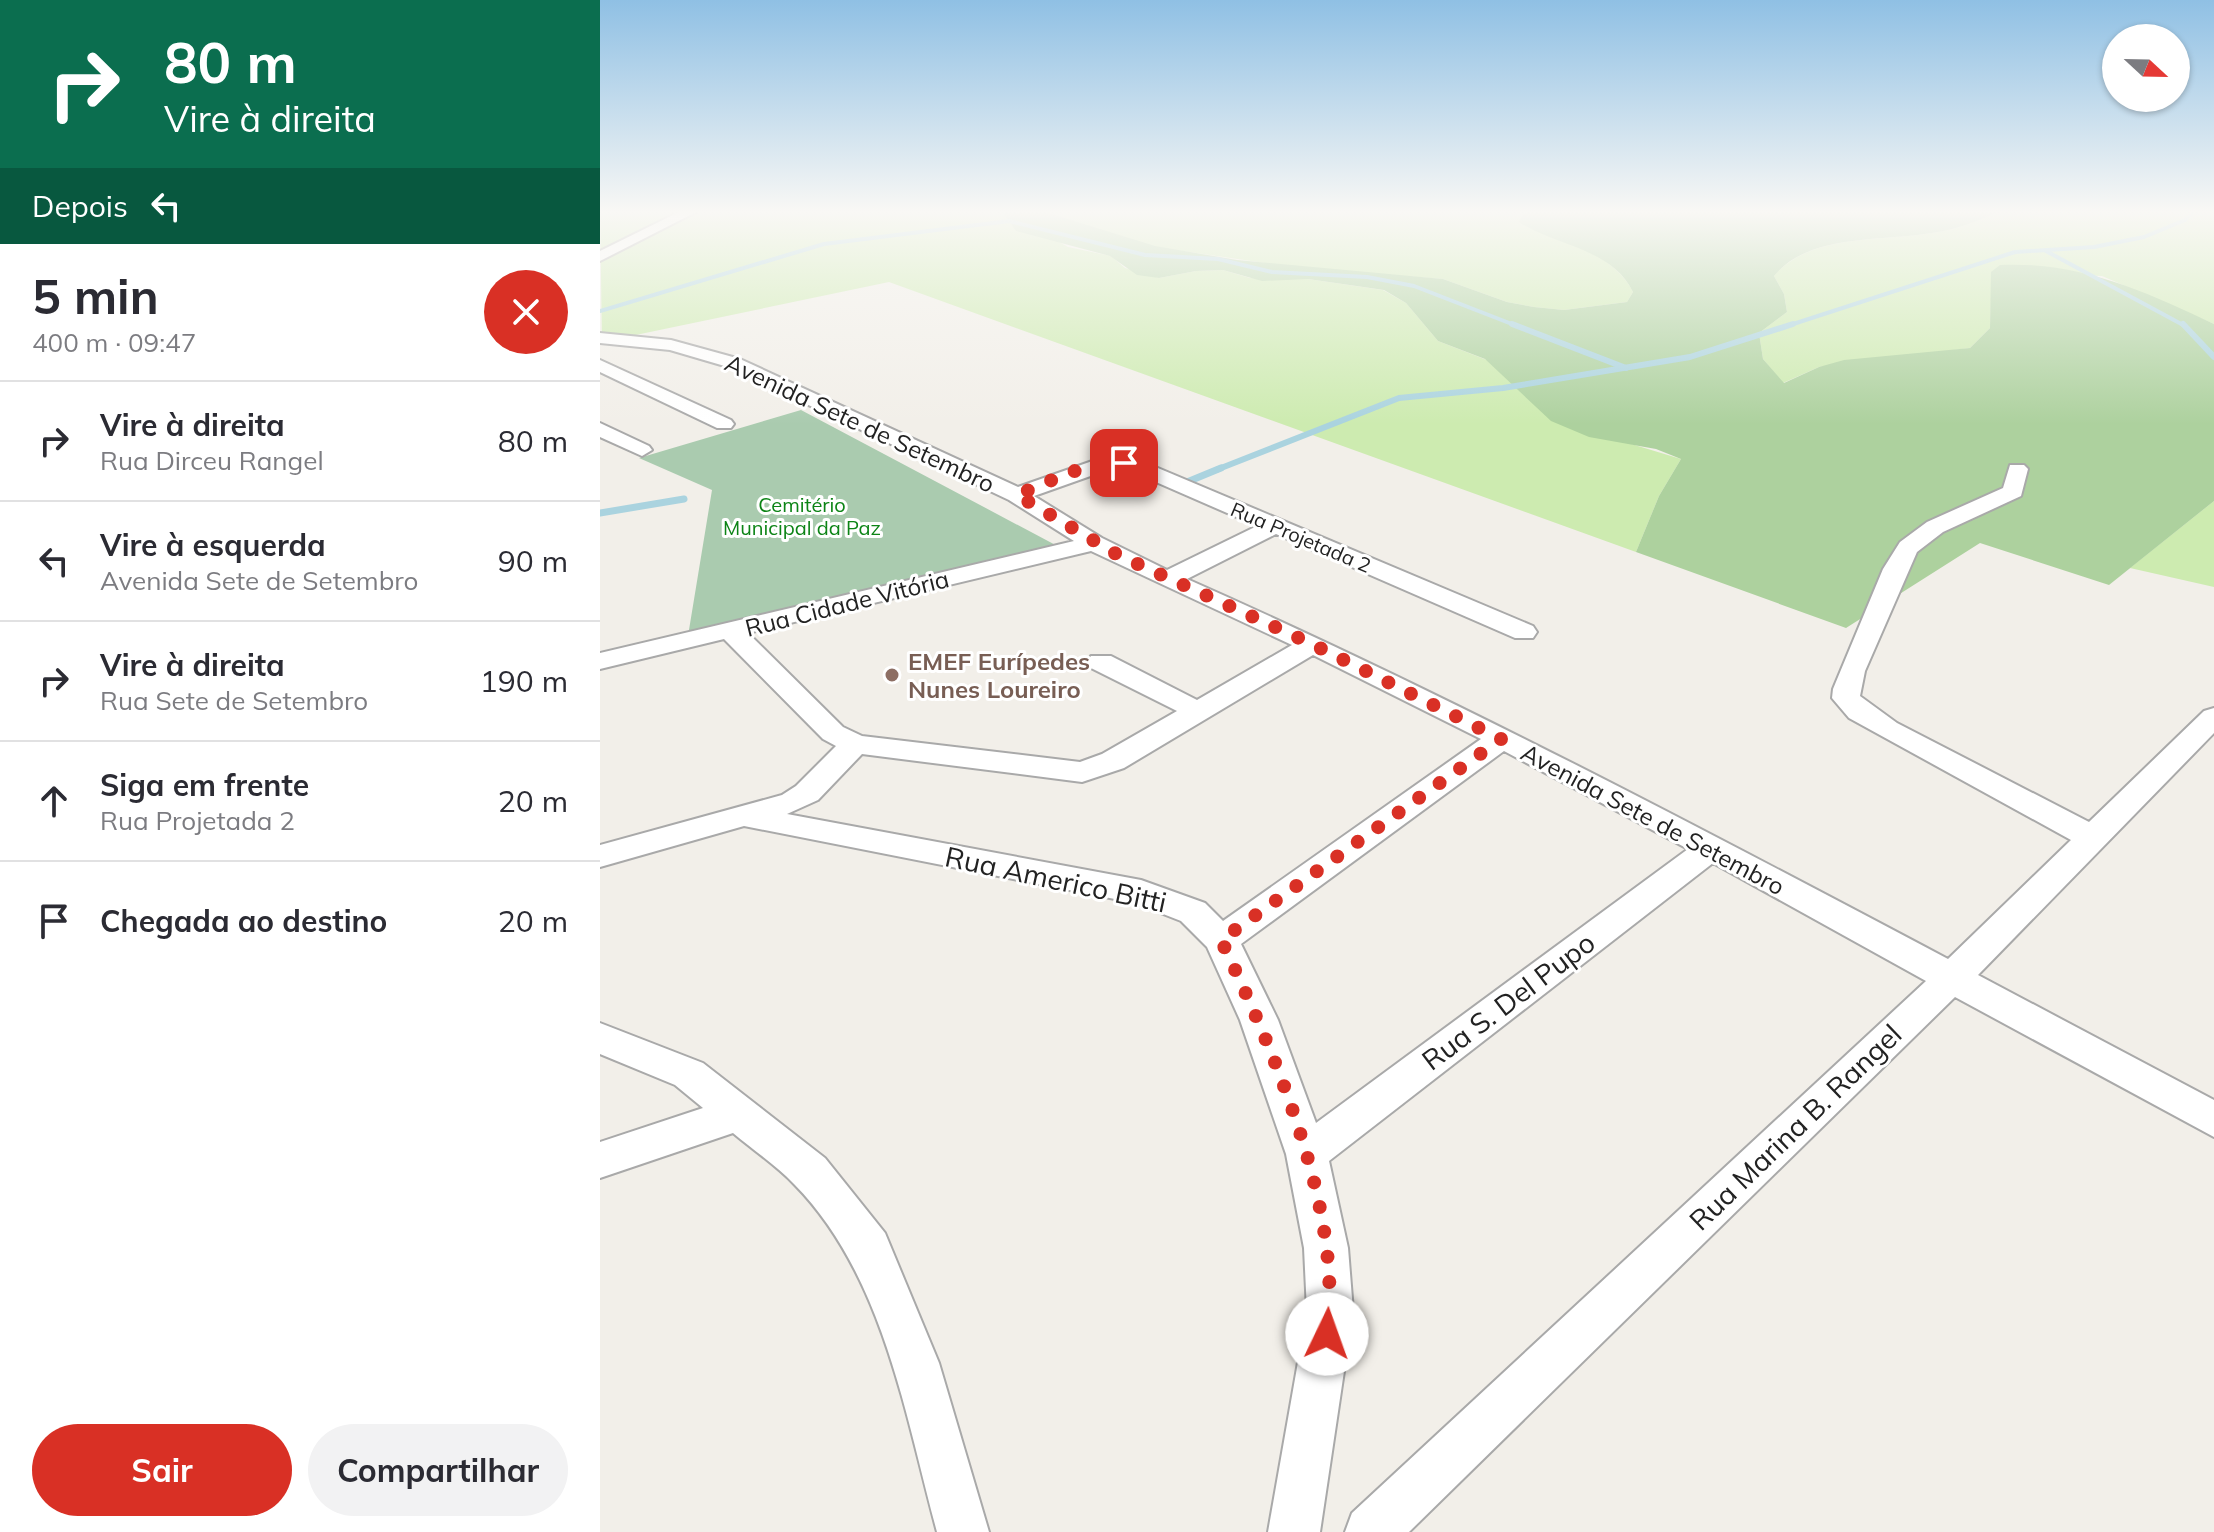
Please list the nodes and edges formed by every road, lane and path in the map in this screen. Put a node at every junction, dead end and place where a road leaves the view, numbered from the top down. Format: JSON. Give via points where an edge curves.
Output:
{"nodes":[{"id":1,"x":600,"y":338,"type":"edge"},
{"id":2,"x":671,"y":345,"type":"junction"},
{"id":3,"x":600,"y":363,"type":"edge"},
{"id":4,"x":724,"y":424,"type":"dead end"},
{"id":5,"x":600,"y":429,"type":"edge"},
{"id":6,"x":642,"y":450,"type":"dead end"},
{"id":7,"x":2017,"y":469,"type":"dead end"},
{"id":8,"x":1017,"y":495,"type":"junction"},
{"id":9,"x":1275,"y":526,"type":"junction"},
{"id":10,"x":1094,"y":543,"type":"junction"},
{"id":11,"x":1167,"y":579,"type":"junction"},
{"id":12,"x":731,"y":631,"type":"junction"},
{"id":13,"x":1524,"y":632,"type":"dead end"},
{"id":14,"x":1312,"y":644,"type":"junction"},
{"id":15,"x":600,"y":661,"type":"edge"},
{"id":16,"x":1101,"y":662,"type":"dead end"},
{"id":17,"x":1200,"y":712,"type":"junction"},
{"id":18,"x":2214,"y":717,"type":"edge"},
{"id":19,"x":1501,"y":739,"type":"junction"},
{"id":20,"x":855,"y":744,"type":"junction"},
{"id":21,"x":748,"y":817,"type":"junction"},
{"id":22,"x":2092,"y":837,"type":"junction"},
{"id":23,"x":1710,"y":849,"type":"junction"},
{"id":24,"x":608,"y":850,"type":"edge"},
{"id":25,"x":1221,"y":940,"type":"junction"},
{"id":26,"x":1951,"y":979,"type":"junction"},
{"id":27,"x":600,"y":1038,"type":"edge"},
{"id":28,"x":738,"y":1114,"type":"junction"},
{"id":29,"x":2214,"y":1120,"type":"edge"},
{"id":30,"x":1307,"y":1154,"type":"junction"},
{"id":31,"x":600,"y":1160,"type":"edge"},
{"id":32,"x":963,"y":1532,"type":"edge"},
{"id":33,"x":1294,"y":1532,"type":"edge"},
{"id":34,"x":1371,"y":1532,"type":"edge"}],
"edges":[{"from":1,"to":2,"type":"street","name":"Avenida Sete de Setembro"},
{"from":2,"to":3,"type":"street"},
{"from":2,"to":8,"type":"street","name":"Avenida Sete de Setembro","via":[[734,363]]},
{"from":3,"to":4,"type":"street"},
{"from":5,"to":6,"type":"street"},
{"from":7,"to":22,"type":"street","via":[[2013,491],[1933,528],[1900,558],[1850,672],[1846,698],[1887,729]]},
{"from":8,"to":9,"type":"street","name":"Rua Projetada 2","via":[[1113,462],[1139,467]]},
{"from":8,"to":10,"type":"street","name":"Avenida Sete de Setembro"},
{"from":9,"to":11,"type":"street"},
{"from":9,"to":13,"type":"street","name":"Rua Projetada 2"},
{"from":10,"to":11,"type":"street","name":"Avenida Sete de Setembro"},
{"from":10,"to":12,"type":"street","name":"Rua Cidade Vitória"},
{"from":11,"to":14,"type":"street","name":"Avenida Sete de Setembro"},
{"from":12,"to":15,"type":"street","name":"Rua Cidade Vitória"},
{"from":12,"to":20,"type":"street","via":[[833,733]]},
{"from":14,"to":17,"type":"street"},
{"from":14,"to":19,"type":"street","name":"Avenida Sete de Setembro"},
{"from":16,"to":17,"type":"street"},
{"from":17,"to":20,"type":"street","via":[[1113,761],[1082,772]]},
{"from":18,"to":22,"type":"street","name":"Rua Marina B. Rangel"},
{"from":19,"to":23,"type":"street","name":"Avenida Sete de Setembro"},
{"from":19,"to":25,"type":"street"},
{"from":20,"to":21,"type":"street","via":[[807,793]]},
{"from":21,"to":24,"type":"street"},
{"from":21,"to":25,"type":"street","name":"Rua Americo Bitti","via":[[1141,892],[1193,912]]},
{"from":22,"to":26,"type":"street","name":"Rua Marina B. Rangel"},
{"from":23,"to":26,"type":"street","name":"Avenida Sete de Setembro"},
{"from":23,"to":30,"type":"street","name":"Rua S. Del Pupo"},
{"from":25,"to":30,"type":"street","name":"Rua Americo Bitti","via":[[1259,1020]]},
{"from":26,"to":29,"type":"street","name":"Avenida Sete de Setembro"},
{"from":26,"to":34,"type":"street","name":"Rua Marina B. Rangel"},
{"from":27,"to":28,"type":"street","via":[[689,1074]]},
{"from":28,"to":31,"type":"street"},
{"from":28,"to":32,"type":"street","via":[[810,1171],[869,1248],[915,1363]]},
{"from":30,"to":33,"type":"street","name":"Rua Americo Bitti","via":[[1326,1248],[1330,1311]]}]}
